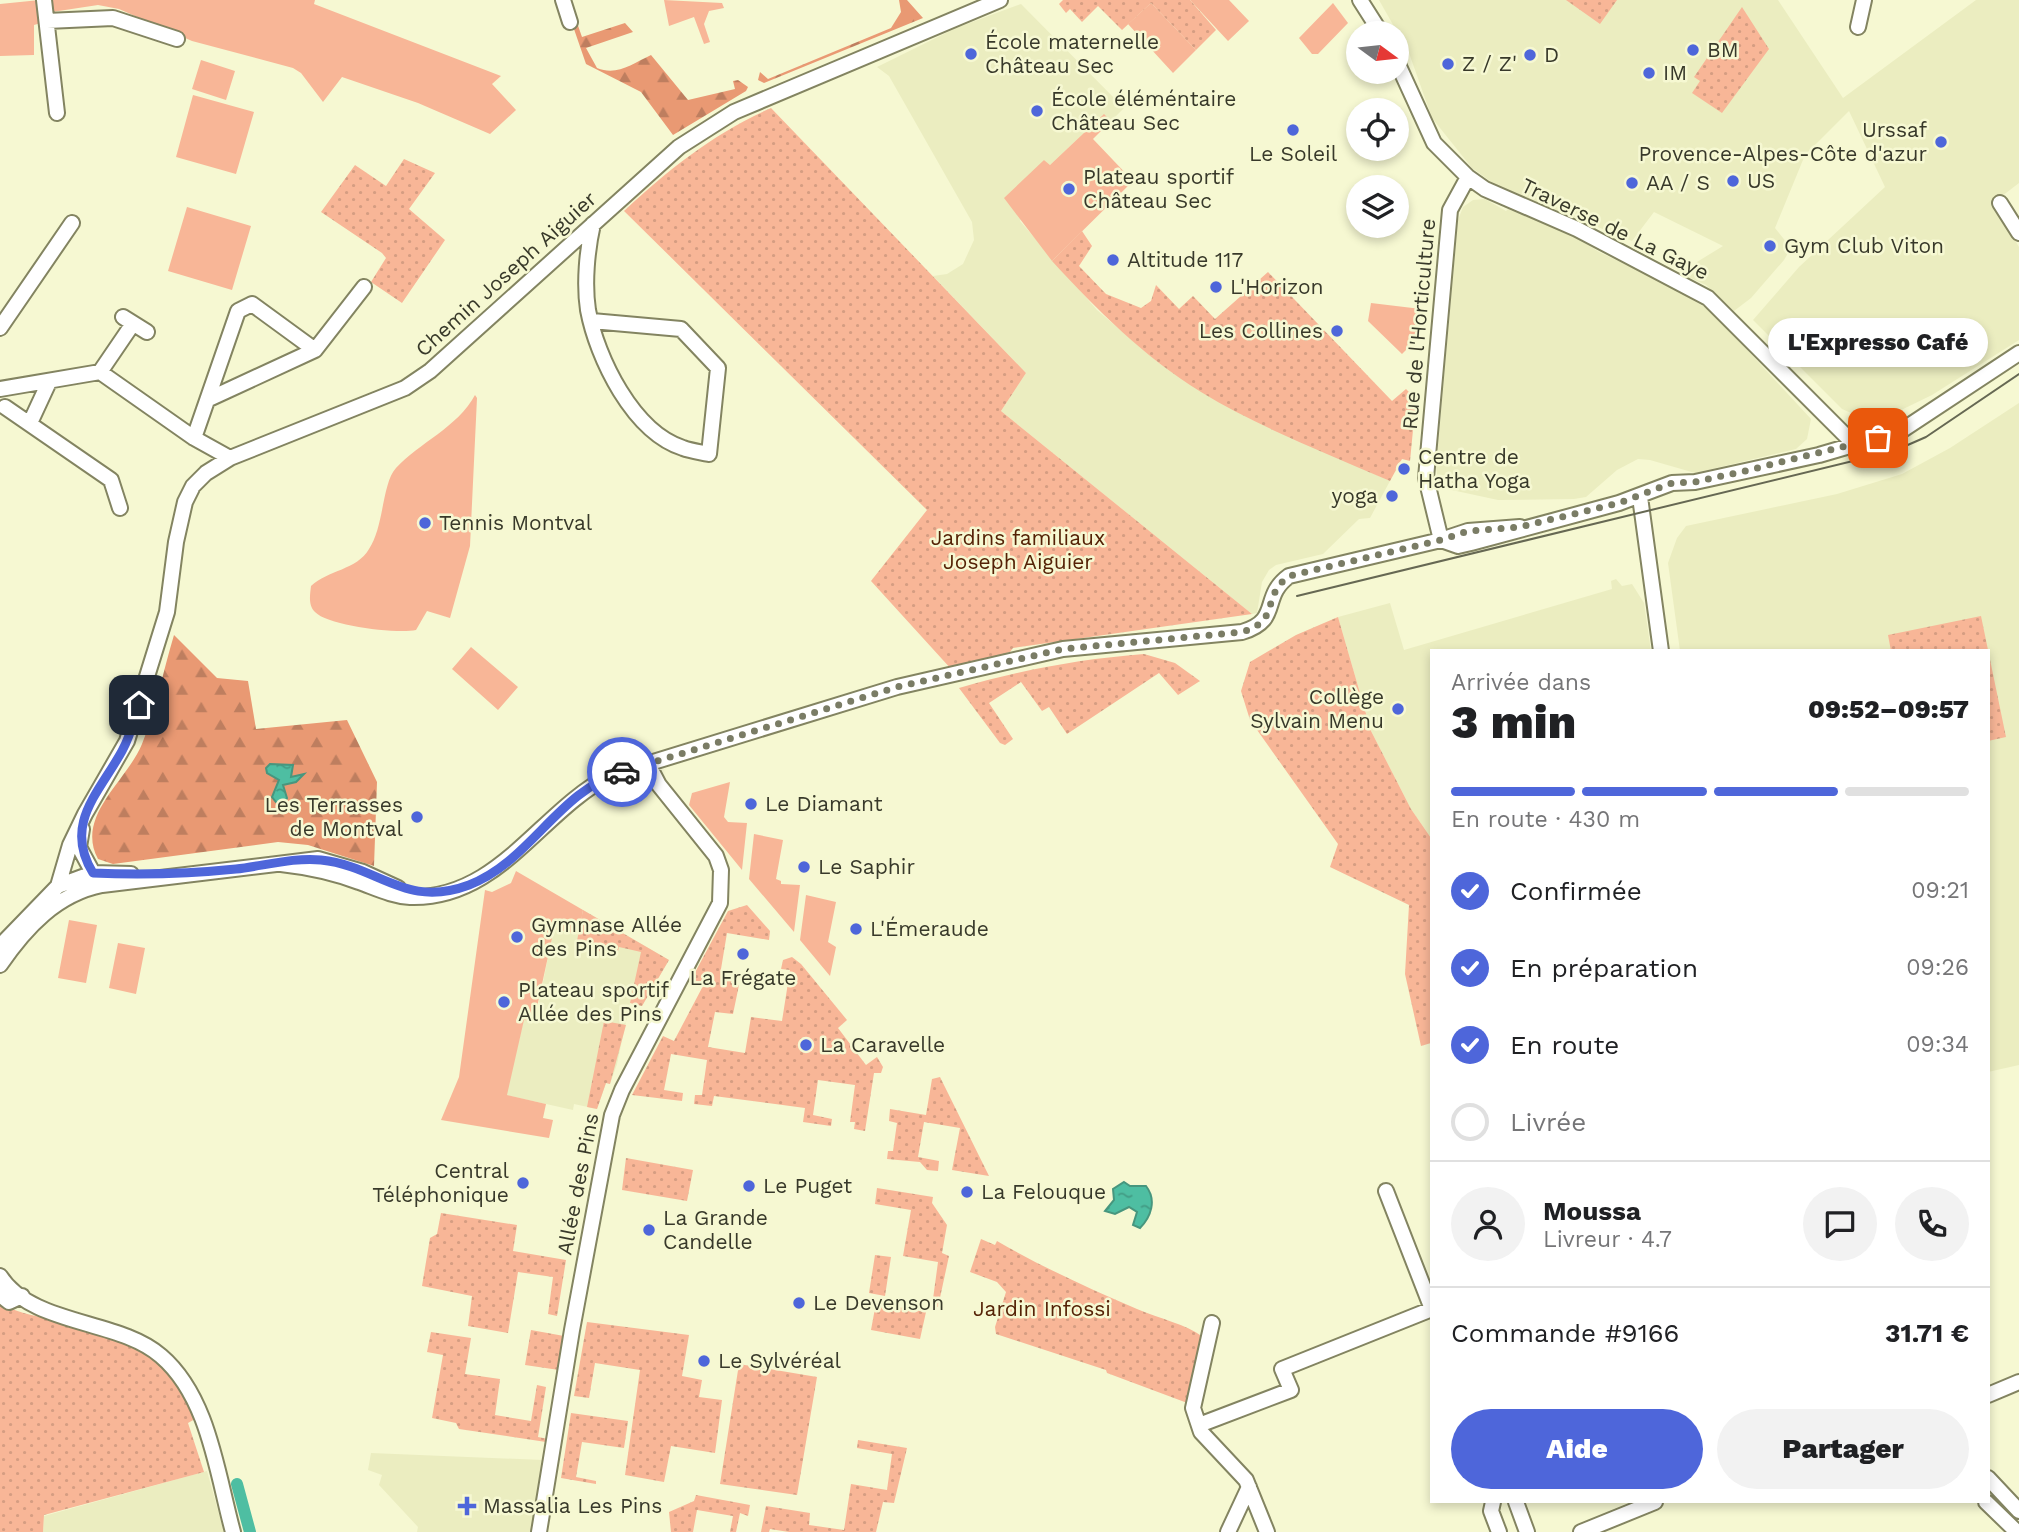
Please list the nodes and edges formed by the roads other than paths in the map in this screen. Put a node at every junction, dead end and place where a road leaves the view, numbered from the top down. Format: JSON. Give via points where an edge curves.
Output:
{"nodes":[{"id":1,"x":44,"y":0,"type":"edge"},
{"id":2,"x":562,"y":0,"type":"edge"},
{"id":3,"x":1000,"y":0,"type":"edge"},
{"id":4,"x":1360,"y":0,"type":"edge"},
{"id":5,"x":1864,"y":0,"type":"edge"},
{"id":6,"x":47,"y":21,"type":"junction"},
{"id":7,"x":1373,"y":21,"type":"edge"},
{"id":8,"x":570,"y":22,"type":"dead end"},
{"id":9,"x":1858,"y":27,"type":"dead end"},
{"id":10,"x":177,"y":39,"type":"dead end"},
{"id":11,"x":1407,"y":84,"type":"edge"},
{"id":12,"x":57,"y":113,"type":"dead end"},
{"id":13,"x":1468,"y":177,"type":"junction"},
{"id":14,"x":2000,"y":203,"type":"dead end"},
{"id":15,"x":72,"y":223,"type":"dead end"},
{"id":16,"x":593,"y":224,"type":"junction"},
{"id":17,"x":2019,"y":233,"type":"edge"},
{"id":18,"x":364,"y":287,"type":"dead end"},
{"id":19,"x":592,"y":321,"type":"junction"},
{"id":20,"x":0,"y":328,"type":"edge"},
{"id":21,"x":147,"y":332,"type":"dead end"},
{"id":22,"x":315,"y":350,"type":"junction"},
{"id":23,"x":2019,"y":353,"type":"edge"},
{"id":24,"x":100,"y":372,"type":"junction"},
{"id":25,"x":49,"y":382,"type":"junction"},
{"id":26,"x":0,"y":389,"type":"edge"},
{"id":27,"x":209,"y":400,"type":"junction"},
{"id":28,"x":5,"y":407,"type":"dead end"},
{"id":29,"x":30,"y":423,"type":"junction"},
{"id":30,"x":194,"y":438,"type":"junction"},
{"id":31,"x":1856,"y":446,"type":"junction"},
{"id":32,"x":230,"y":458,"type":"junction"},
{"id":33,"x":1640,"y":496,"type":"junction"},
{"id":34,"x":120,"y":508,"type":"dead end"},
{"id":35,"x":1441,"y":540,"type":"junction"},
{"id":36,"x":1661,"y":649,"type":"edge"},
{"id":37,"x":648,"y":764,"type":"junction"},
{"id":38,"x":85,"y":814,"type":"junction"},
{"id":39,"x":93,"y":873,"type":"junction"},
{"id":40,"x":167,"y":876,"type":"junction"},
{"id":41,"x":58,"y":886,"type":"junction"},
{"id":42,"x":83,"y":889,"type":"junction"},
{"id":43,"x":0,"y":946,"type":"edge"},
{"id":44,"x":0,"y":965,"type":"edge"},
{"id":45,"x":1386,"y":1191,"type":"dead end"},
{"id":46,"x":0,"y":1276,"type":"edge"},
{"id":47,"x":0,"y":1296,"type":"edge"},
{"id":48,"x":22,"y":1296,"type":"junction"},
{"id":49,"x":1430,"y":1304,"type":"edge"},
{"id":50,"x":1430,"y":1310,"type":"edge"},
{"id":51,"x":1212,"y":1323,"type":"dead end"},
{"id":52,"x":2019,"y":1382,"type":"edge"},
{"id":53,"x":1990,"y":1394,"type":"edge"},
{"id":54,"x":1199,"y":1425,"type":"junction"},
{"id":55,"x":1990,"y":1480,"type":"edge"},
{"id":56,"x":1249,"y":1487,"type":"junction"},
{"id":57,"x":1493,"y":1503,"type":"edge"},
{"id":58,"x":1516,"y":1503,"type":"edge"},
{"id":59,"x":1653,"y":1503,"type":"edge"},
{"id":60,"x":1987,"y":1503,"type":"edge"},
{"id":61,"x":2019,"y":1511,"type":"edge"},
{"id":62,"x":233,"y":1532,"type":"edge"},
{"id":63,"x":539,"y":1532,"type":"edge"},
{"id":64,"x":1228,"y":1532,"type":"edge"},
{"id":65,"x":1267,"y":1532,"type":"edge"},
{"id":66,"x":1499,"y":1532,"type":"edge"},
{"id":67,"x":1527,"y":1532,"type":"edge"},
{"id":68,"x":1581,"y":1532,"type":"edge"},
{"id":69,"x":2017,"y":1532,"type":"edge"}],
"edges":[{"from":1,"to":6,"type":"street"},
{"from":2,"to":8,"type":"street"},
{"from":3,"to":16,"type":"street","name":"Chemin Joseph Aiguier","via":[[734,112],[679,147]]},
{"from":4,"to":7,"type":"street"},
{"from":5,"to":9,"type":"street"},
{"from":6,"to":10,"type":"street","via":[[113,18]]},
{"from":6,"to":12,"type":"street"},
{"from":11,"to":13,"type":"street","via":[[1434,143]]},
{"from":13,"to":31,"type":"street","name":"Traverse de La Gaye","via":[[1708,298]]},
{"from":13,"to":35,"type":"street","name":"Rue de l'Horticulture","via":[[1451,210],[1426,478]]},
{"from":14,"to":17,"type":"street"},
{"from":15,"to":20,"type":"street"},
{"from":16,"to":19,"type":"street","via":[[588,310]]},
{"from":16,"to":32,"type":"street","name":"Chemin Joseph Aiguier","via":[[453,354],[405,388]]},
{"from":18,"to":22,"type":"street"},
{"from":19,"to":19,"type":"street","via":[[606,366],[628,404],[651,429],[671,442],[709,454],[718,368],[681,328]]},
{"from":21,"to":24,"type":"street","via":[[127,321]]},
{"from":22,"to":27,"type":"street"},
{"from":22,"to":27,"type":"street","via":[[252,304],[238,311]]},
{"from":23,"to":31,"type":"street","via":[[1901,431]]},
{"from":24,"to":25,"type":"street"},
{"from":24,"to":30,"type":"street"},
{"from":25,"to":26,"type":"street"},
{"from":25,"to":29,"type":"street"},
{"from":27,"to":30,"type":"street"},
{"from":28,"to":29,"type":"street"},
{"from":29,"to":34,"type":"street","via":[[111,480]]},
{"from":30,"to":32,"type":"street"},
{"from":31,"to":33,"type":"street","via":[[1695,482],[1685,490]]},
{"from":32,"to":38,"type":"street","name":"Chemin Joseph Aiguier","via":[[206,473],[185,502],[167,612],[129,738]]},
{"from":33,"to":35,"type":"street","via":[[1458,546]]},
{"from":33,"to":36,"type":"street"},
{"from":35,"to":37,"type":"street","via":[[1289,576],[1275,589],[1266,619],[1242,632],[1063,649],[897,687]]},
{"from":37,"to":40,"type":"street","via":[[588,787],[495,871],[473,884],[441,893],[396,895],[330,872],[281,864]]},
{"from":37,"to":63,"type":"street","name":"Allée des Pins","via":[[659,785],[716,856],[721,870],[720,903],[612,1115]]},
{"from":38,"to":39,"type":"street","name":"Chemin Joseph Aiguier","via":[[79,846]]},
{"from":38,"to":41,"type":"street","name":"Chemin Joseph Aiguier"},
{"from":39,"to":40,"type":"street"},
{"from":39,"to":41,"type":"street"},
{"from":39,"to":42,"type":"street"},
{"from":40,"to":42,"type":"street"},
{"from":41,"to":42,"type":"street"},
{"from":41,"to":43,"type":"street"},
{"from":42,"to":44,"type":"street","via":[[46,911]]},
{"from":45,"to":49,"type":"street"},
{"from":46,"to":48,"type":"street"},
{"from":47,"to":48,"type":"street","via":[[9,1302]]},
{"from":48,"to":62,"type":"street","via":[[48,1311],[145,1345],[169,1364],[199,1412]]},
{"from":50,"to":54,"type":"street","via":[[1282,1369],[1291,1390]]},
{"from":51,"to":54,"type":"street","via":[[1193,1408]]},
{"from":52,"to":53,"type":"street"},
{"from":54,"to":56,"type":"street"},
{"from":55,"to":61,"type":"street"},
{"from":56,"to":64,"type":"street"},
{"from":56,"to":65,"type":"street"},
{"from":57,"to":66,"type":"street"},
{"from":58,"to":67,"type":"street"},
{"from":59,"to":68,"type":"street"},
{"from":60,"to":69,"type":"street"}]}
